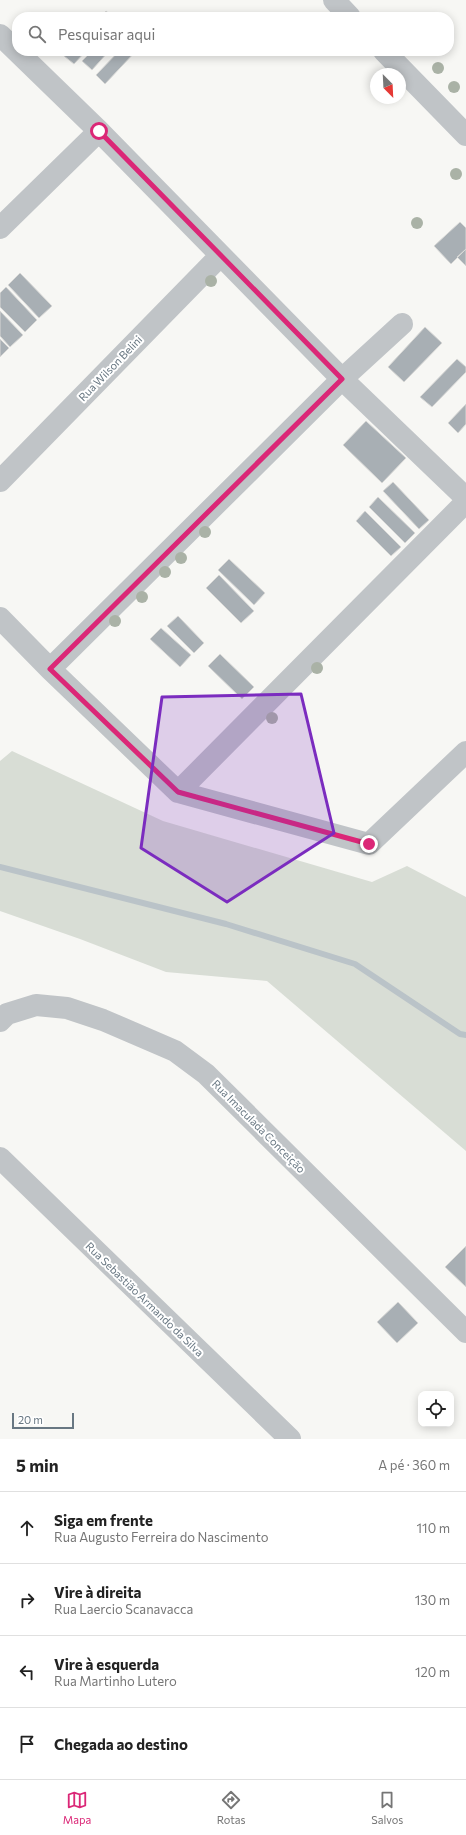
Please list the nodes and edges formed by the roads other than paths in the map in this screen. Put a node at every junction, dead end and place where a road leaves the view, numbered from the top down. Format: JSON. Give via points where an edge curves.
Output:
{"nodes":[{"id":1,"x":334,"y":0,"type":"edge"},
{"id":2,"x":345,"y":12,"type":"edge"},
{"id":3,"x":0,"y":35,"type":"edge"},
{"id":4,"x":12,"y":47,"type":"edge"},
{"id":5,"x":22,"y":56,"type":"edge"},
{"id":6,"x":389,"y":56,"type":"edge"},
{"id":7,"x":99,"y":131,"type":"junction"},
{"id":8,"x":466,"y":136,"type":"edge"},
{"id":9,"x":0,"y":228,"type":"edge"},
{"id":10,"x":220,"y":256,"type":"junction"},
{"id":11,"x":402,"y":324,"type":"dead end"},
{"id":12,"x":342,"y":379,"type":"junction"},
{"id":13,"x":0,"y":481,"type":"edge"},
{"id":14,"x":466,"y":498,"type":"edge"},
{"id":15,"x":466,"y":502,"type":"edge"},
{"id":16,"x":0,"y":618,"type":"edge"},
{"id":17,"x":50,"y":669,"type":"junction"},
{"id":18,"x":462,"y":765,"type":"edge"},
{"id":19,"x":178,"y":792,"type":"junction"},
{"id":20,"x":3,"y":1018,"type":"edge"},
{"id":21,"x":0,"y":1158,"type":"edge"},
{"id":22,"x":466,"y":1332,"type":"edge"},
{"id":23,"x":290,"y":1439,"type":"edge"}],
"edges":[{"from":1,"to":2,"type":"street"},
{"from":3,"to":4,"type":"street"},
{"from":5,"to":7,"type":"street"},
{"from":6,"to":8,"type":"street"},
{"from":7,"to":9,"type":"street"},
{"from":7,"to":10,"type":"street"},
{"from":10,"to":12,"type":"street"},
{"from":10,"to":13,"type":"street","name":"Rua Wilson Belini"},
{"from":11,"to":12,"type":"street"},
{"from":12,"to":14,"type":"street"},
{"from":12,"to":17,"type":"street"},
{"from":15,"to":19,"type":"street"},
{"from":16,"to":17,"type":"street"},
{"from":17,"to":19,"type":"street"},
{"from":18,"to":19,"type":"street","via":[[369,844]]},
{"from":20,"to":22,"type":"street","name":"Rua Imaculada Conceição","via":[[36,1005],[67,1008],[103,1020],[176,1051],[206,1074]]},
{"from":21,"to":23,"type":"street","name":"Rua Sebastião Armando da Silva"}]}
